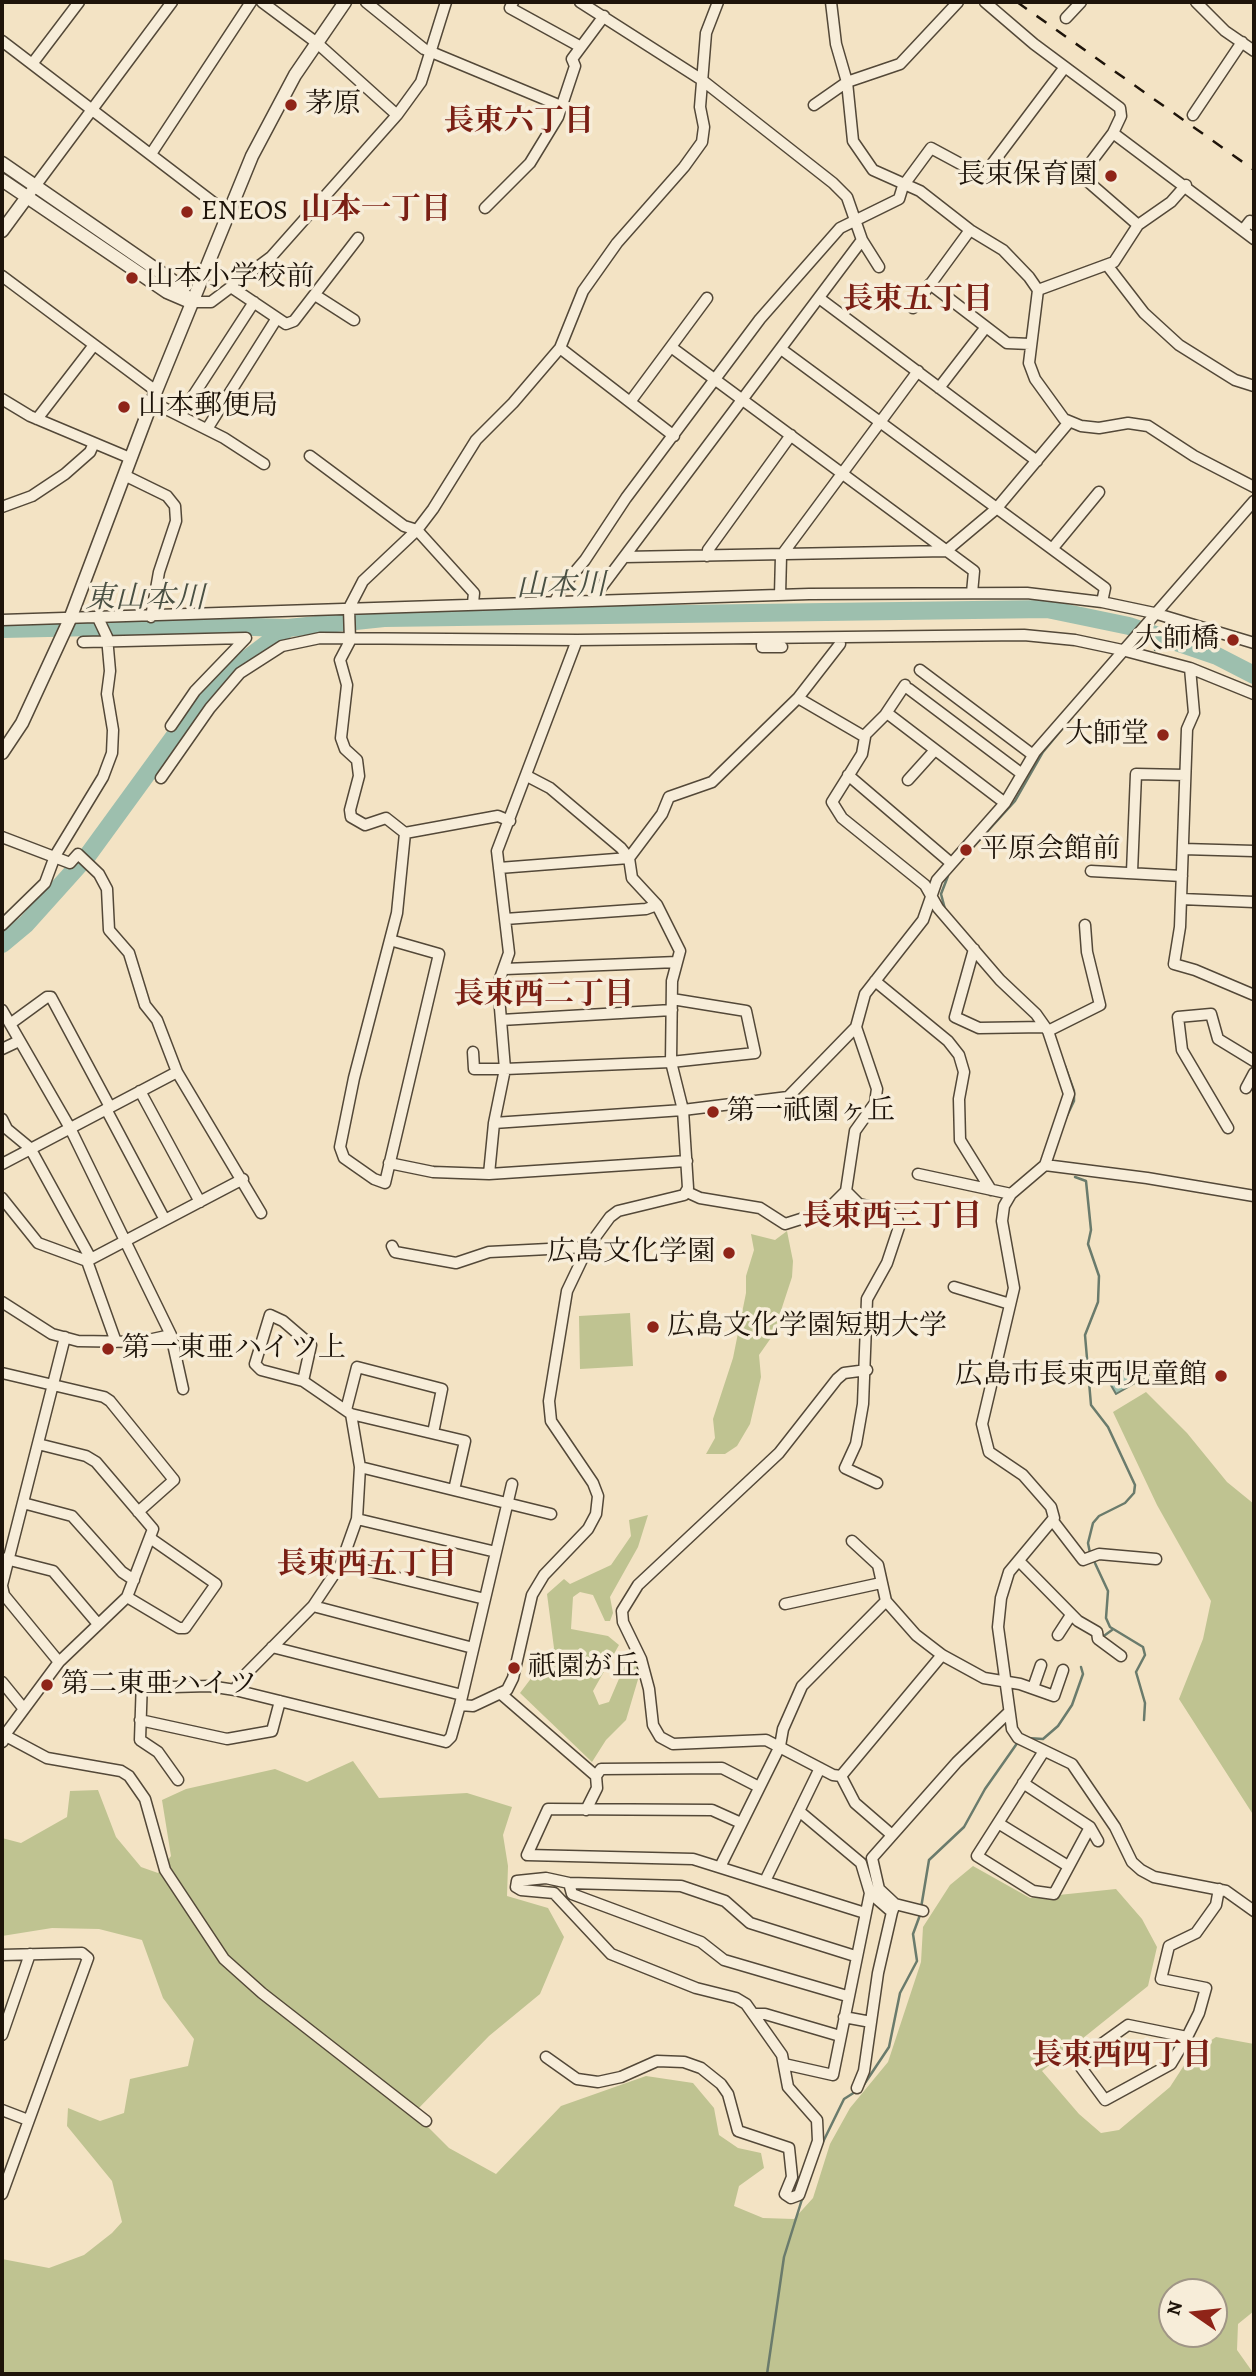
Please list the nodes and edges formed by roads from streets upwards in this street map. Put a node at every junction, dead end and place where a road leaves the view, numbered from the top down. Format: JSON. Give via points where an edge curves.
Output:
{"nodes":[{"id":1,"x":79,"y":2,"type":"edge"},
{"id":2,"x":172,"y":2,"type":"edge"},
{"id":3,"x":251,"y":2,"type":"edge"},
{"id":4,"x":262,"y":2,"type":"edge"},
{"id":5,"x":345,"y":2,"type":"edge"},
{"id":6,"x":366,"y":2,"type":"edge"},
{"id":7,"x":513,"y":2,"type":"edge"},
{"id":8,"x":580,"y":2,"type":"edge"},
{"id":9,"x":718,"y":2,"type":"edge"},
{"id":10,"x":831,"y":2,"type":"edge"},
{"id":11,"x":958,"y":2,"type":"edge"},
{"id":12,"x":985,"y":2,"type":"edge"},
{"id":13,"x":1080,"y":2,"type":"edge"},
{"id":14,"x":1196,"y":2,"type":"edge"},
{"id":15,"x":444,"y":3,"type":"edge"},
{"id":16,"x":604,"y":16,"type":"junction"},
{"id":17,"x":1066,"y":18,"type":"dead end"},
{"id":18,"x":2,"y":41,"type":"edge"},
{"id":19,"x":1242,"y":42,"type":"junction"},
{"id":20,"x":317,"y":43,"type":"junction"},
{"id":21,"x":581,"y":47,"type":"junction"},
{"id":22,"x":1254,"y":51,"type":"edge"},
{"id":23,"x":430,"y":52,"type":"junction"},
{"id":24,"x":32,"y":64,"type":"junction"},
{"id":25,"x":1065,"y":67,"type":"junction"},
{"id":26,"x":702,"y":79,"type":"junction"},
{"id":27,"x":847,"y":82,"type":"junction"},
{"id":28,"x":814,"y":105,"type":"dead end"},
{"id":29,"x":561,"y":106,"type":"junction"},
{"id":30,"x":92,"y":109,"type":"junction"},
{"id":31,"x":1193,"y":115,"type":"dead end"},
{"id":32,"x":397,"y":116,"type":"junction"},
{"id":33,"x":1113,"y":133,"type":"junction"},
{"id":34,"x":151,"y":154,"type":"junction"},
{"id":35,"x":2,"y":163,"type":"edge"},
{"id":36,"x":2,"y":180,"type":"edge"},
{"id":37,"x":1186,"y":185,"type":"junction"},
{"id":38,"x":903,"y":186,"type":"junction"},
{"id":39,"x":30,"y":192,"type":"junction"},
{"id":40,"x":485,"y":208,"type":"dead end"},
{"id":41,"x":227,"y":213,"type":"junction"},
{"id":42,"x":856,"y":222,"type":"junction"},
{"id":43,"x":1138,"y":225,"type":"junction"},
{"id":44,"x":1254,"y":225,"type":"edge"},
{"id":45,"x":970,"y":230,"type":"junction"},
{"id":46,"x":1243,"y":230,"type":"junction"},
{"id":47,"x":2,"y":231,"type":"edge"},
{"id":48,"x":358,"y":238,"type":"dead end"},
{"id":49,"x":1254,"y":239,"type":"edge"},
{"id":50,"x":862,"y":240,"type":"junction"},
{"id":51,"x":1107,"y":265,"type":"junction"},
{"id":52,"x":880,"y":267,"type":"dead end"},
{"id":53,"x":2,"y":276,"type":"edge"},
{"id":54,"x":930,"y":284,"type":"junction"},
{"id":55,"x":231,"y":287,"type":"junction"},
{"id":56,"x":1038,"y":290,"type":"junction"},
{"id":57,"x":315,"y":295,"type":"junction"},
{"id":58,"x":707,"y":298,"type":"dead end"},
{"id":59,"x":819,"y":299,"type":"junction"},
{"id":60,"x":191,"y":302,"type":"junction"},
{"id":61,"x":254,"y":302,"type":"junction"},
{"id":62,"x":913,"y":308,"type":"dead end"},
{"id":63,"x":277,"y":318,"type":"junction"},
{"id":64,"x":354,"y":320,"type":"dead end"},
{"id":65,"x":986,"y":327,"type":"junction"},
{"id":66,"x":1030,"y":344,"type":"junction"},
{"id":67,"x":94,"y":345,"type":"junction"},
{"id":68,"x":671,"y":347,"type":"junction"},
{"id":69,"x":560,"y":348,"type":"junction"},
{"id":70,"x":781,"y":349,"type":"junction"},
{"id":71,"x":918,"y":372,"type":"junction"},
{"id":72,"x":717,"y":379,"type":"junction"},
{"id":73,"x":1254,"y":386,"type":"edge"},
{"id":74,"x":939,"y":388,"type":"junction"},
{"id":75,"x":154,"y":397,"type":"junction"},
{"id":76,"x":2,"y":399,"type":"edge"},
{"id":77,"x":743,"y":399,"type":"junction"},
{"id":78,"x":630,"y":402,"type":"junction"},
{"id":79,"x":180,"y":416,"type":"junction"},
{"id":80,"x":37,"y":419,"type":"junction"},
{"id":81,"x":879,"y":422,"type":"junction"},
{"id":82,"x":1069,"y":422,"type":"junction"},
{"id":83,"x":207,"y":429,"type":"junction"},
{"id":84,"x":674,"y":436,"type":"junction"},
{"id":85,"x":791,"y":436,"type":"junction"},
{"id":86,"x":94,"y":443,"type":"junction"},
{"id":87,"x":310,"y":456,"type":"dead end"},
{"id":88,"x":130,"y":458,"type":"junction"},
{"id":89,"x":1037,"y":461,"type":"junction"},
{"id":90,"x":264,"y":464,"type":"dead end"},
{"id":91,"x":841,"y":473,"type":"junction"},
{"id":92,"x":124,"y":475,"type":"junction"},
{"id":93,"x":1254,"y":487,"type":"edge"},
{"id":94,"x":1099,"y":492,"type":"dead end"},
{"id":95,"x":1254,"y":501,"type":"edge"},
{"id":96,"x":2,"y":507,"type":"edge"},
{"id":97,"x":996,"y":509,"type":"junction"},
{"id":98,"x":417,"y":530,"type":"junction"},
{"id":99,"x":1052,"y":549,"type":"junction"},
{"id":100,"x":946,"y":551,"type":"junction"},
{"id":101,"x":707,"y":556,"type":"junction"},
{"id":102,"x":781,"y":556,"type":"junction"},
{"id":103,"x":624,"y":557,"type":"junction"},
{"id":104,"x":972,"y":593,"type":"junction"},
{"id":105,"x":780,"y":595,"type":"junction"},
{"id":106,"x":596,"y":600,"type":"junction"},
{"id":107,"x":555,"y":601,"type":"junction"},
{"id":108,"x":1102,"y":602,"type":"junction"},
{"id":109,"x":473,"y":603,"type":"junction"},
{"id":110,"x":349,"y":608,"type":"junction"},
{"id":111,"x":1152,"y":615,"type":"junction"},
{"id":112,"x":151,"y":617,"type":"junction"},
{"id":113,"x":98,"y":618,"type":"junction"},
{"id":114,"x":2,"y":620,"type":"edge"},
{"id":115,"x":69,"y":621,"type":"junction"},
{"id":116,"x":953,"y":635,"type":"junction"},
{"id":117,"x":107,"y":639,"type":"junction"},
{"id":118,"x":577,"y":640,"type":"junction"},
{"id":119,"x":350,"y":641,"type":"junction"},
{"id":120,"x":83,"y":642,"type":"dead end"},
{"id":121,"x":781,"y":642,"type":"junction"},
{"id":122,"x":1254,"y":643,"type":"edge"},
{"id":123,"x":840,"y":644,"type":"junction"},
{"id":124,"x":762,"y":645,"type":"dead end"},
{"id":125,"x":1124,"y":647,"type":"junction"},
{"id":126,"x":1190,"y":668,"type":"junction"},
{"id":127,"x":920,"y":670,"type":"dead end"},
{"id":128,"x":1254,"y":694,"type":"edge"},
{"id":129,"x":798,"y":698,"type":"junction"},
{"id":130,"x":887,"y":713,"type":"junction"},
{"id":131,"x":171,"y":726,"type":"dead end"},
{"id":132,"x":864,"y":736,"type":"junction"},
{"id":133,"x":935,"y":750,"type":"junction"},
{"id":134,"x":2,"y":753,"type":"edge"},
{"id":135,"x":1033,"y":755,"type":"junction"},
{"id":136,"x":1022,"y":774,"type":"junction"},
{"id":137,"x":848,"y":775,"type":"junction"},
{"id":138,"x":1185,"y":775,"type":"junction"},
{"id":139,"x":527,"y":776,"type":"junction"},
{"id":140,"x":161,"y":778,"type":"dead end"},
{"id":141,"x":908,"y":780,"type":"dead end"},
{"id":142,"x":1005,"y":803,"type":"junction"},
{"id":143,"x":510,"y":821,"type":"junction"},
{"id":144,"x":405,"y":833,"type":"junction"},
{"id":145,"x":2,"y":836,"type":"edge"},
{"id":146,"x":1183,"y":849,"type":"junction"},
{"id":147,"x":1254,"y":851,"type":"edge"},
{"id":148,"x":55,"y":856,"type":"junction"},
{"id":149,"x":629,"y":858,"type":"junction"},
{"id":150,"x":951,"y":863,"type":"junction"},
{"id":151,"x":499,"y":868,"type":"junction"},
{"id":152,"x":1091,"y":871,"type":"dead end"},
{"id":153,"x":1132,"y":873,"type":"junction"},
{"id":154,"x":1182,"y":876,"type":"junction"},
{"id":155,"x":931,"y":897,"type":"junction"},
{"id":156,"x":1181,"y":900,"type":"junction"},
{"id":157,"x":1254,"y":902,"type":"edge"},
{"id":158,"x":657,"y":905,"type":"junction"},
{"id":159,"x":505,"y":919,"type":"junction"},
{"id":160,"x":2,"y":925,"type":"edge"},
{"id":161,"x":1085,"y":925,"type":"dead end"},
{"id":162,"x":390,"y":940,"type":"junction"},
{"id":163,"x":974,"y":950,"type":"junction"},
{"id":164,"x":677,"y":962,"type":"junction"},
{"id":165,"x":505,"y":969,"type":"junction"},
{"id":166,"x":875,"y":981,"type":"junction"},
{"id":167,"x":1254,"y":995,"type":"edge"},
{"id":168,"x":672,"y":1005,"type":"junction"},
{"id":169,"x":2,"y":1010,"type":"edge"},
{"id":170,"x":501,"y":1020,"type":"junction"},
{"id":171,"x":10,"y":1024,"type":"junction"},
{"id":172,"x":856,"y":1027,"type":"junction"},
{"id":173,"x":1046,"y":1029,"type":"junction"},
{"id":174,"x":19,"y":1041,"type":"junction"},
{"id":175,"x":2,"y":1049,"type":"edge"},
{"id":176,"x":474,"y":1052,"type":"dead end"},
{"id":177,"x":1254,"y":1061,"type":"edge"},
{"id":178,"x":671,"y":1062,"type":"junction"},
{"id":179,"x":505,"y":1069,"type":"junction"},
{"id":180,"x":177,"y":1072,"type":"junction"},
{"id":181,"x":1254,"y":1073,"type":"edge"},
{"id":182,"x":1246,"y":1088,"type":"dead end"},
{"id":183,"x":140,"y":1091,"type":"junction"},
{"id":184,"x":108,"y":1108,"type":"junction"},
{"id":185,"x":683,"y":1110,"type":"junction"},
{"id":186,"x":2,"y":1119,"type":"edge"},
{"id":187,"x":494,"y":1124,"type":"junction"},
{"id":188,"x":70,"y":1128,"type":"junction"},
{"id":189,"x":1228,"y":1128,"type":"dead end"},
{"id":190,"x":30,"y":1149,"type":"junction"},
{"id":191,"x":687,"y":1161,"type":"junction"},
{"id":192,"x":389,"y":1163,"type":"junction"},
{"id":193,"x":2,"y":1164,"type":"edge"},
{"id":194,"x":1045,"y":1165,"type":"junction"},
{"id":195,"x":489,"y":1174,"type":"junction"},
{"id":196,"x":918,"y":1174,"type":"dead end"},
{"id":197,"x":243,"y":1179,"type":"junction"},
{"id":198,"x":991,"y":1190,"type":"junction"},
{"id":199,"x":846,"y":1191,"type":"junction"},
{"id":200,"x":687,"y":1192,"type":"junction"},
{"id":201,"x":1010,"y":1194,"type":"junction"},
{"id":202,"x":1254,"y":1196,"type":"edge"},
{"id":203,"x":2,"y":1198,"type":"edge"},
{"id":204,"x":200,"y":1202,"type":"junction"},
{"id":205,"x":261,"y":1213,"type":"dead end"},
{"id":206,"x":165,"y":1220,"type":"junction"},
{"id":207,"x":126,"y":1242,"type":"junction"},
{"id":208,"x":392,"y":1246,"type":"dead end"},
{"id":209,"x":588,"y":1247,"type":"junction"},
{"id":210,"x":89,"y":1260,"type":"junction"},
{"id":211,"x":954,"y":1287,"type":"dead end"},
{"id":212,"x":2,"y":1303,"type":"edge"},
{"id":213,"x":1010,"y":1304,"type":"junction"},
{"id":214,"x":171,"y":1335,"type":"junction"},
{"id":215,"x":65,"y":1337,"type":"junction"},
{"id":216,"x":116,"y":1342,"type":"junction"},
{"id":217,"x":867,"y":1370,"type":"junction"},
{"id":218,"x":2,"y":1373,"type":"edge"},
{"id":219,"x":303,"y":1381,"type":"junction"},
{"id":220,"x":53,"y":1385,"type":"junction"},
{"id":221,"x":183,"y":1389,"type":"dead end"},
{"id":222,"x":349,"y":1412,"type":"junction"},
{"id":223,"x":433,"y":1433,"type":"junction"},
{"id":224,"x":38,"y":1444,"type":"junction"},
{"id":225,"x":360,"y":1467,"type":"junction"},
{"id":226,"x":877,"y":1483,"type":"dead end"},
{"id":227,"x":512,"y":1484,"type":"dead end"},
{"id":228,"x":454,"y":1490,"type":"junction"},
{"id":229,"x":23,"y":1503,"type":"junction"},
{"id":230,"x":508,"y":1503,"type":"junction"},
{"id":231,"x":138,"y":1512,"type":"junction"},
{"id":232,"x":551,"y":1514,"type":"dead end"},
{"id":233,"x":357,"y":1519,"type":"junction"},
{"id":234,"x":1053,"y":1521,"type":"junction"},
{"id":235,"x":150,"y":1538,"type":"junction"},
{"id":236,"x":852,"y":1541,"type":"dead end"},
{"id":237,"x":496,"y":1552,"type":"junction"},
{"id":238,"x":5,"y":1559,"type":"edge"},
{"id":239,"x":1156,"y":1559,"type":"dead end"},
{"id":240,"x":1019,"y":1562,"type":"junction"},
{"id":241,"x":341,"y":1564,"type":"junction"},
{"id":242,"x":134,"y":1580,"type":"junction"},
{"id":243,"x":881,"y":1583,"type":"junction"},
{"id":244,"x":2,"y":1585,"type":"edge"},
{"id":245,"x":127,"y":1597,"type":"junction"},
{"id":246,"x":485,"y":1599,"type":"junction"},
{"id":247,"x":886,"y":1601,"type":"junction"},
{"id":248,"x":785,"y":1604,"type":"dead end"},
{"id":249,"x":313,"y":1606,"type":"junction"},
{"id":250,"x":1071,"y":1615,"type":"junction"},
{"id":251,"x":98,"y":1625,"type":"junction"},
{"id":252,"x":1058,"y":1635,"type":"dead end"},
{"id":253,"x":1098,"y":1639,"type":"junction"},
{"id":254,"x":272,"y":1647,"type":"junction"},
{"id":255,"x":473,"y":1648,"type":"junction"},
{"id":256,"x":1089,"y":1650,"type":"dead end"},
{"id":257,"x":942,"y":1655,"type":"junction"},
{"id":258,"x":1121,"y":1656,"type":"dead end"},
{"id":259,"x":59,"y":1662,"type":"junction"},
{"id":260,"x":1041,"y":1665,"type":"dead end"},
{"id":261,"x":1063,"y":1670,"type":"dead end"},
{"id":262,"x":1004,"y":1681,"type":"junction"},
{"id":263,"x":2,"y":1682,"type":"edge"},
{"id":264,"x":1033,"y":1688,"type":"junction"},
{"id":265,"x":235,"y":1690,"type":"junction"},
{"id":266,"x":500,"y":1693,"type":"junction"},
{"id":267,"x":461,"y":1700,"type":"junction"},
{"id":268,"x":280,"y":1701,"type":"junction"},
{"id":269,"x":24,"y":1709,"type":"junction"},
{"id":270,"x":1009,"y":1712,"type":"junction"},
{"id":271,"x":141,"y":1720,"type":"junction"},
{"id":272,"x":3,"y":1737,"type":"edge"},
{"id":273,"x":780,"y":1746,"type":"junction"},
{"id":274,"x":1044,"y":1751,"type":"junction"},
{"id":275,"x":820,"y":1768,"type":"junction"},
{"id":276,"x":596,"y":1776,"type":"junction"},
{"id":277,"x":841,"y":1776,"type":"junction"},
{"id":278,"x":178,"y":1780,"type":"dead end"},
{"id":279,"x":1023,"y":1783,"type":"junction"},
{"id":280,"x":759,"y":1787,"type":"junction"},
{"id":281,"x":586,"y":1810,"type":"junction"},
{"id":282,"x":799,"y":1811,"type":"junction"},
{"id":283,"x":998,"y":1823,"type":"junction"},
{"id":284,"x":741,"y":1824,"type":"junction"},
{"id":285,"x":1090,"y":1826,"type":"junction"},
{"id":286,"x":892,"y":1835,"type":"junction"},
{"id":287,"x":1098,"y":1841,"type":"dead end"},
{"id":288,"x":1068,"y":1866,"type":"junction"},
{"id":289,"x":720,"y":1867,"type":"junction"},
{"id":290,"x":765,"y":1881,"type":"junction"},
{"id":291,"x":569,"y":1883,"type":"junction"},
{"id":292,"x":1219,"y":1889,"type":"junction"},
{"id":293,"x":870,"y":1893,"type":"junction"},
{"id":294,"x":894,"y":1908,"type":"junction"},
{"id":295,"x":1254,"y":1910,"type":"edge"},
{"id":296,"x":920,"y":1911,"type":"dead end"},
{"id":297,"x":865,"y":1913,"type":"junction"},
{"id":298,"x":30,"y":1954,"type":"junction"},
{"id":299,"x":2,"y":1955,"type":"edge"},
{"id":300,"x":855,"y":1956,"type":"junction"},
{"id":301,"x":847,"y":1996,"type":"junction"},
{"id":302,"x":754,"y":2014,"type":"junction"},
{"id":303,"x":844,"y":2017,"type":"junction"},
{"id":304,"x":871,"y":2022,"type":"junction"},
{"id":305,"x":2,"y":2035,"type":"edge"},
{"id":306,"x":840,"y":2036,"type":"junction"},
{"id":307,"x":1187,"y":2037,"type":"junction"},
{"id":308,"x":546,"y":2057,"type":"dead end"},
{"id":309,"x":784,"y":2064,"type":"junction"},
{"id":310,"x":857,"y":2088,"type":"dead end"},
{"id":311,"x":2,"y":2110,"type":"edge"},
{"id":312,"x":28,"y":2120,"type":"junction"},
{"id":313,"x":426,"y":2121,"type":"dead end"},
{"id":314,"x":2,"y":2194,"type":"edge"}],
"edges":[{"from":1,"to":24,"type":"street"},
{"from":2,"to":30,"type":"street"},
{"from":3,"to":34,"type":"street"},
{"from":4,"to":20,"type":"street"},
{"from":5,"to":20,"type":"street"},
{"from":6,"to":23,"type":"street"},
{"from":7,"to":21,"type":"street","via":[[510,8]]},
{"from":8,"to":16,"type":"street"},
{"from":9,"to":26,"type":"street","via":[[706,33]]},
{"from":10,"to":27,"type":"street"},
{"from":11,"to":27,"type":"street","via":[[900,64]]},
{"from":12,"to":25,"type":"street"},
{"from":13,"to":17,"type":"street"},
{"from":14,"to":19,"type":"street"},
{"from":15,"to":23,"type":"street"},
{"from":16,"to":21,"type":"street"},
{"from":16,"to":26,"type":"street"},
{"from":18,"to":24,"type":"street"},
{"from":19,"to":22,"type":"street"},
{"from":19,"to":31,"type":"street"},
{"from":20,"to":32,"type":"street"},
{"from":20,"to":41,"type":"street","via":[[289,87]]},
{"from":21,"to":29,"type":"street","via":[[572,59],[575,66]]},
{"from":23,"to":29,"type":"street"},
{"from":23,"to":32,"type":"street","via":[[421,82]]},
{"from":24,"to":30,"type":"street"},
{"from":25,"to":33,"type":"street","via":[[1121,108]]},
{"from":25,"to":38,"type":"street","via":[[983,176],[931,148]]},
{"from":26,"to":42,"type":"street","via":[[833,183],[847,197]]},
{"from":26,"to":69,"type":"street","via":[[702,142],[583,291]]},
{"from":27,"to":28,"type":"street"},
{"from":27,"to":38,"type":"street","via":[[853,141],[873,170]]},
{"from":29,"to":40,"type":"street","via":[[530,163]]},
{"from":30,"to":34,"type":"street"},
{"from":30,"to":39,"type":"street"},
{"from":32,"to":55,"type":"street","via":[[271,257]]},
{"from":33,"to":37,"type":"street"},
{"from":33,"to":43,"type":"street","via":[[1084,170],[1085,179]]},
{"from":34,"to":41,"type":"street"},
{"from":35,"to":39,"type":"street"},
{"from":36,"to":39,"type":"street"},
{"from":37,"to":43,"type":"street"},
{"from":37,"to":46,"type":"street"},
{"from":38,"to":42,"type":"street","via":[[899,199]]},
{"from":38,"to":45,"type":"street","via":[[920,191]]},
{"from":39,"to":47,"type":"street"},
{"from":39,"to":60,"type":"street","via":[[173,281]]},
{"from":41,"to":60,"type":"street"},
{"from":42,"to":50,"type":"street"},
{"from":42,"to":72,"type":"street","via":[[840,228],[760,319]]},
{"from":43,"to":51,"type":"street","via":[[1114,262]]},
{"from":44,"to":46,"type":"street","via":[[1250,221]]},
{"from":45,"to":54,"type":"street"},
{"from":45,"to":56,"type":"street","via":[[1009,255]]},
{"from":46,"to":49,"type":"street"},
{"from":48,"to":57,"type":"street"},
{"from":50,"to":52,"type":"street"},
{"from":50,"to":59,"type":"street"},
{"from":51,"to":56,"type":"street"},
{"from":51,"to":73,"type":"street","via":[[1144,313],[1180,345]]},
{"from":53,"to":67,"type":"street"},
{"from":54,"to":62,"type":"street"},
{"from":54,"to":65,"type":"street"},
{"from":55,"to":60,"type":"street","via":[[211,302]]},
{"from":55,"to":61,"type":"street"},
{"from":56,"to":66,"type":"street"},
{"from":57,"to":63,"type":"street","via":[[294,321],[286,324]]},
{"from":57,"to":64,"type":"street"},
{"from":58,"to":68,"type":"street"},
{"from":59,"to":70,"type":"street"},
{"from":59,"to":71,"type":"street"},
{"from":60,"to":75,"type":"street"},
{"from":61,"to":63,"type":"street"},
{"from":61,"to":79,"type":"street"},
{"from":63,"to":83,"type":"street"},
{"from":65,"to":66,"type":"street","via":[[1007,342]]},
{"from":65,"to":74,"type":"street"},
{"from":66,"to":82,"type":"street","via":[[1029,363],[1035,379]]},
{"from":67,"to":75,"type":"street"},
{"from":67,"to":80,"type":"street"},
{"from":68,"to":72,"type":"street"},
{"from":68,"to":78,"type":"street"},
{"from":69,"to":78,"type":"street"},
{"from":69,"to":98,"type":"street","via":[[477,440]]},
{"from":70,"to":77,"type":"street"},
{"from":70,"to":81,"type":"street"},
{"from":71,"to":74,"type":"street"},
{"from":71,"to":81,"type":"street"},
{"from":72,"to":77,"type":"street"},
{"from":72,"to":84,"type":"street"},
{"from":74,"to":89,"type":"street"},
{"from":75,"to":79,"type":"street"},
{"from":75,"to":88,"type":"street"},
{"from":76,"to":80,"type":"street"},
{"from":77,"to":85,"type":"street"},
{"from":77,"to":103,"type":"street"},
{"from":78,"to":84,"type":"street"},
{"from":79,"to":83,"type":"street"},
{"from":80,"to":86,"type":"street"},
{"from":81,"to":91,"type":"street"},
{"from":81,"to":97,"type":"street"},
{"from":82,"to":89,"type":"street"},
{"from":82,"to":93,"type":"street","via":[[1099,428],[1128,423],[1148,426]]},
{"from":83,"to":90,"type":"street"},
{"from":84,"to":107,"type":"street"},
{"from":85,"to":91,"type":"street"},
{"from":85,"to":101,"type":"street"},
{"from":86,"to":88,"type":"street"},
{"from":86,"to":96,"type":"street","via":[[65,474],[32,496]]},
{"from":87,"to":98,"type":"street","via":[[404,526]]},
{"from":88,"to":92,"type":"street"},
{"from":89,"to":97,"type":"street"},
{"from":91,"to":100,"type":"street"},
{"from":91,"to":102,"type":"street"},
{"from":92,"to":112,"type":"street","via":[[167,496],[175,506],[176,521],[159,572]]},
{"from":92,"to":115,"type":"street"},
{"from":94,"to":99,"type":"street"},
{"from":95,"to":111,"type":"street"},
{"from":97,"to":99,"type":"street"},
{"from":97,"to":100,"type":"street"},
{"from":98,"to":109,"type":"street","via":[[474,593]]},
{"from":98,"to":110,"type":"street","via":[[363,581]]},
{"from":99,"to":108,"type":"street","via":[[1105,588]]},
{"from":100,"to":102,"type":"street"},
{"from":100,"to":104,"type":"street","via":[[974,571]]},
{"from":101,"to":102,"type":"street"},
{"from":101,"to":103,"type":"street"},
{"from":102,"to":105,"type":"street"},
{"from":103,"to":106,"type":"street"},
{"from":104,"to":105,"type":"street"},
{"from":104,"to":108,"type":"street","via":[[1027,593]]},
{"from":105,"to":106,"type":"street"},
{"from":106,"to":107,"type":"street"},
{"from":107,"to":109,"type":"street"},
{"from":108,"to":111,"type":"street"},
{"from":109,"to":110,"type":"street"},
{"from":110,"to":112,"type":"street"},
{"from":110,"to":119,"type":"street"},
{"from":111,"to":122,"type":"street"},
{"from":111,"to":125,"type":"street"},
{"from":112,"to":113,"type":"street"},
{"from":113,"to":115,"type":"street"},
{"from":113,"to":117,"type":"street"},
{"from":114,"to":115,"type":"street"},
{"from":115,"to":134,"type":"street","via":[[22,723]]},
{"from":116,"to":121,"type":"street"},
{"from":116,"to":123,"type":"street","via":[[943,641]]},
{"from":116,"to":125,"type":"street","via":[[1076,640]]},
{"from":117,"to":120,"type":"street"},
{"from":117,"to":131,"type":"street","via":[[246,638],[195,691]]},
{"from":117,"to":148,"type":"street","via":[[111,753],[103,777]]},
{"from":118,"to":119,"type":"street"},
{"from":118,"to":121,"type":"street"},
{"from":118,"to":139,"type":"street"},
{"from":119,"to":140,"type":"street","via":[[302,641],[252,662],[228,684]]},
{"from":119,"to":144,"type":"street","via":[[340,660],[347,685],[341,738],[357,760],[359,776],[351,817],[365,825],[386,818]]},
{"from":121,"to":123,"type":"street"},
{"from":121,"to":124,"type":"street"},
{"from":123,"to":129,"type":"street"},
{"from":125,"to":126,"type":"street"},
{"from":125,"to":135,"type":"street"},
{"from":126,"to":128,"type":"street"},
{"from":126,"to":138,"type":"street","via":[[1194,713],[1187,729]]},
{"from":127,"to":135,"type":"street"},
{"from":129,"to":132,"type":"street"},
{"from":129,"to":149,"type":"street","via":[[712,782],[669,797]]},
{"from":130,"to":132,"type":"street"},
{"from":130,"to":133,"type":"street"},
{"from":130,"to":136,"type":"street","via":[[907,687]]},
{"from":132,"to":137,"type":"street","via":[[862,754]]},
{"from":133,"to":141,"type":"street"},
{"from":133,"to":142,"type":"street"},
{"from":135,"to":136,"type":"street"},
{"from":136,"to":142,"type":"street"},
{"from":137,"to":150,"type":"street"},
{"from":137,"to":155,"type":"street","via":[[832,802],[842,818],[926,885]]},
{"from":138,"to":146,"type":"street"},
{"from":138,"to":153,"type":"street","via":[[1136,774]]},
{"from":139,"to":143,"type":"street"},
{"from":139,"to":149,"type":"street","via":[[550,788]]},
{"from":142,"to":150,"type":"street"},
{"from":143,"to":144,"type":"street","via":[[498,816]]},
{"from":143,"to":151,"type":"street","via":[[497,851]]},
{"from":144,"to":162,"type":"street"},
{"from":145,"to":148,"type":"street"},
{"from":146,"to":147,"type":"street"},
{"from":146,"to":154,"type":"street"},
{"from":148,"to":160,"type":"street","via":[[46,883]]},
{"from":148,"to":180,"type":"street","via":[[69,863],[80,855],[107,889],[110,930],[130,953],[145,1005],[157,1020]]},
{"from":149,"to":151,"type":"street"},
{"from":149,"to":158,"type":"street","via":[[632,878]]},
{"from":150,"to":155,"type":"street"},
{"from":151,"to":159,"type":"street"},
{"from":152,"to":153,"type":"street"},
{"from":153,"to":154,"type":"street"},
{"from":154,"to":156,"type":"street"},
{"from":155,"to":163,"type":"street"},
{"from":155,"to":166,"type":"street","via":[[923,920]]},
{"from":156,"to":157,"type":"street"},
{"from":156,"to":167,"type":"street","via":[[1174,964]]},
{"from":158,"to":159,"type":"street"},
{"from":158,"to":164,"type":"street","via":[[680,951]]},
{"from":159,"to":165,"type":"street","via":[[509,953]]},
{"from":161,"to":173,"type":"street","via":[[1100,1005]]},
{"from":162,"to":192,"type":"street","via":[[439,954]]},
{"from":162,"to":192,"type":"street","via":[[340,1147],[344,1158],[374,1179],[385,1182]]},
{"from":163,"to":173,"type":"street"},
{"from":163,"to":173,"type":"street","via":[[955,1017],[979,1028]]},
{"from":164,"to":165,"type":"street"},
{"from":164,"to":168,"type":"street"},
{"from":165,"to":170,"type":"street","via":[[498,984]]},
{"from":166,"to":172,"type":"street","via":[[865,994]]},
{"from":166,"to":198,"type":"street","via":[[959,1055],[964,1072],[960,1140]]},
{"from":168,"to":170,"type":"street"},
{"from":168,"to":178,"type":"street"},
{"from":168,"to":178,"type":"street","via":[[746,1011],[755,1053]]},
{"from":169,"to":171,"type":"street"},
{"from":170,"to":179,"type":"street"},
{"from":171,"to":174,"type":"street"},
{"from":171,"to":184,"type":"street","via":[[51,997]]},
{"from":172,"to":185,"type":"street","via":[[788,1097]]},
{"from":172,"to":199,"type":"street","via":[[877,1089],[874,1103],[855,1131]]},
{"from":173,"to":194,"type":"street","via":[[1069,1094]]},
{"from":174,"to":175,"type":"street"},
{"from":174,"to":188,"type":"street"},
{"from":176,"to":179,"type":"street","via":[[474,1069]]},
{"from":177,"to":189,"type":"street","via":[[1218,1039],[1211,1014],[1178,1017],[1182,1050]]},
{"from":178,"to":179,"type":"street"},
{"from":178,"to":185,"type":"street"},
{"from":179,"to":187,"type":"street"},
{"from":180,"to":183,"type":"street"},
{"from":180,"to":197,"type":"street"},
{"from":181,"to":182,"type":"street"},
{"from":183,"to":184,"type":"street"},
{"from":183,"to":204,"type":"street"},
{"from":184,"to":188,"type":"street"},
{"from":184,"to":206,"type":"street"},
{"from":185,"to":187,"type":"street"},
{"from":185,"to":191,"type":"street"},
{"from":186,"to":190,"type":"street"},
{"from":187,"to":195,"type":"street"},
{"from":188,"to":190,"type":"street"},
{"from":188,"to":207,"type":"street"},
{"from":190,"to":193,"type":"street"},
{"from":190,"to":210,"type":"street"},
{"from":191,"to":195,"type":"street"},
{"from":191,"to":200,"type":"street"},
{"from":192,"to":195,"type":"street","via":[[433,1172]]},
{"from":194,"to":201,"type":"street"},
{"from":194,"to":202,"type":"street"},
{"from":196,"to":198,"type":"street"},
{"from":197,"to":204,"type":"street"},
{"from":197,"to":205,"type":"street"},
{"from":198,"to":201,"type":"street"},
{"from":199,"to":200,"type":"street","via":[[826,1211],[785,1224],[760,1208]]},
{"from":199,"to":217,"type":"street","via":[[859,1204],[887,1210],[897,1218],[899,1227],[867,1299]]},
{"from":200,"to":209,"type":"street","via":[[618,1211]]},
{"from":201,"to":213,"type":"street","via":[[1002,1222],[1014,1288]]},
{"from":203,"to":210,"type":"street","via":[[38,1243]]},
{"from":204,"to":206,"type":"street"},
{"from":206,"to":207,"type":"street"},
{"from":207,"to":210,"type":"street"},
{"from":207,"to":214,"type":"street"},
{"from":208,"to":209,"type":"street","via":[[395,1252],[456,1263],[489,1252]]},
{"from":209,"to":266,"type":"street","via":[[567,1292],[549,1401],[551,1421],[593,1483],[598,1496],[596,1514],[532,1595],[513,1678]]},
{"from":210,"to":216,"type":"street"},
{"from":211,"to":213,"type":"street"},
{"from":212,"to":215,"type":"street","via":[[52,1334]]},
{"from":213,"to":234,"type":"street","via":[[982,1424],[989,1452],[1023,1475],[1051,1507]]},
{"from":214,"to":216,"type":"street"},
{"from":214,"to":221,"type":"street"},
{"from":215,"to":216,"type":"street"},
{"from":215,"to":220,"type":"street"},
{"from":217,"to":226,"type":"street","via":[[856,1444],[845,1468]]},
{"from":217,"to":273,"type":"street","via":[[837,1379],[779,1453],[638,1585],[622,1611],[641,1659],[653,1725],[660,1737],[673,1744],[766,1740]]},
{"from":218,"to":220,"type":"street"},
{"from":219,"to":219,"type":"street","via":[[261,1370],[256,1364],[270,1315],[311,1345]]},
{"from":219,"to":222,"type":"street"},
{"from":220,"to":224,"type":"street"},
{"from":220,"to":231,"type":"street","via":[[110,1401],[174,1480]]},
{"from":222,"to":223,"type":"street"},
{"from":222,"to":223,"type":"street","via":[[357,1367],[442,1388]]},
{"from":222,"to":225,"type":"street"},
{"from":223,"to":228,"type":"street","via":[[465,1441]]},
{"from":224,"to":229,"type":"street"},
{"from":224,"to":231,"type":"street","via":[[96,1462]]},
{"from":225,"to":228,"type":"street"},
{"from":225,"to":233,"type":"street"},
{"from":227,"to":230,"type":"street"},
{"from":228,"to":230,"type":"street"},
{"from":229,"to":238,"type":"street"},
{"from":229,"to":242,"type":"street","via":[[72,1516]]},
{"from":230,"to":232,"type":"street"},
{"from":230,"to":237,"type":"street"},
{"from":231,"to":235,"type":"street","via":[[153,1530]]},
{"from":233,"to":237,"type":"street"},
{"from":233,"to":241,"type":"street"},
{"from":234,"to":239,"type":"street","via":[[1083,1560],[1099,1554]]},
{"from":234,"to":240,"type":"street"},
{"from":235,"to":242,"type":"street"},
{"from":235,"to":245,"type":"street","via":[[216,1584],[185,1628]]},
{"from":236,"to":243,"type":"street","via":[[878,1565]]},
{"from":237,"to":246,"type":"street"},
{"from":238,"to":244,"type":"street"},
{"from":238,"to":251,"type":"street","via":[[53,1571]]},
{"from":240,"to":250,"type":"street"},
{"from":240,"to":262,"type":"street","via":[[1009,1572],[1001,1598],[998,1627]]},
{"from":241,"to":246,"type":"street"},
{"from":241,"to":249,"type":"street"},
{"from":242,"to":245,"type":"street"},
{"from":243,"to":247,"type":"street"},
{"from":243,"to":248,"type":"street"},
{"from":244,"to":259,"type":"street","via":[[4,1595]]},
{"from":245,"to":251,"type":"street"},
{"from":246,"to":255,"type":"street"},
{"from":247,"to":257,"type":"street","via":[[916,1635]]},
{"from":247,"to":273,"type":"street","via":[[802,1686]]},
{"from":249,"to":254,"type":"street"},
{"from":249,"to":255,"type":"street"},
{"from":250,"to":252,"type":"street"},
{"from":250,"to":253,"type":"street","via":[[1097,1632]]},
{"from":251,"to":259,"type":"street"},
{"from":253,"to":256,"type":"street"},
{"from":253,"to":258,"type":"street"},
{"from":254,"to":265,"type":"street"},
{"from":254,"to":267,"type":"street"},
{"from":255,"to":267,"type":"street"},
{"from":257,"to":262,"type":"street","via":[[970,1672]]},
{"from":257,"to":277,"type":"street"},
{"from":259,"to":269,"type":"street"},
{"from":260,"to":264,"type":"street"},
{"from":261,"to":264,"type":"street","via":[[1054,1696]]},
{"from":262,"to":264,"type":"street"},
{"from":262,"to":270,"type":"street"},
{"from":263,"to":269,"type":"street"},
{"from":265,"to":268,"type":"street"},
{"from":265,"to":271,"type":"street","via":[[173,1687],[142,1679]]},
{"from":266,"to":267,"type":"street","via":[[472,1706]]},
{"from":266,"to":276,"type":"street"},
{"from":267,"to":268,"type":"street","via":[[446,1742]]},
{"from":268,"to":271,"type":"street","via":[[272,1731],[227,1739]]},
{"from":269,"to":272,"type":"street"},
{"from":270,"to":274,"type":"street","via":[[1018,1738]]},
{"from":270,"to":286,"type":"street"},
{"from":271,"to":278,"type":"street","via":[[140,1740],[158,1752]]},
{"from":272,"to":313,"type":"street","via":[[47,1758],[129,1776],[145,1799],[165,1870],[224,1959]]},
{"from":273,"to":275,"type":"street"},
{"from":273,"to":280,"type":"street"},
{"from":274,"to":279,"type":"street"},
{"from":274,"to":292,"type":"street","via":[[1072,1764],[1141,1870],[1154,1877]]},
{"from":275,"to":277,"type":"street"},
{"from":275,"to":282,"type":"street"},
{"from":276,"to":280,"type":"street","via":[[601,1769],[722,1768]]},
{"from":276,"to":281,"type":"street","via":[[597,1788]]},
{"from":277,"to":286,"type":"street","via":[[855,1803]]},
{"from":279,"to":283,"type":"street"},
{"from":279,"to":285,"type":"street"},
{"from":280,"to":284,"type":"street"},
{"from":281,"to":284,"type":"street","via":[[712,1810]]},
{"from":281,"to":289,"type":"street","via":[[548,1810],[527,1855],[693,1859]]},
{"from":282,"to":290,"type":"street"},
{"from":282,"to":293,"type":"street","via":[[861,1863]]},
{"from":283,"to":288,"type":"street"},
{"from":283,"to":288,"type":"street","via":[[977,1856],[1033,1891],[1054,1894]]},
{"from":284,"to":289,"type":"street"},
{"from":285,"to":287,"type":"street"},
{"from":285,"to":288,"type":"street"},
{"from":286,"to":294,"type":"street","via":[[872,1858],[879,1889]]},
{"from":289,"to":290,"type":"street"},
{"from":290,"to":297,"type":"street"},
{"from":291,"to":300,"type":"street","via":[[681,1886],[725,1901],[750,1923]]},
{"from":291,"to":301,"type":"street","via":[[572,1894],[701,1942],[724,1960]]},
{"from":291,"to":302,"type":"street","via":[[520,1878],[516,1887],[554,1893],[611,1954],[696,1989],[736,1998]]},
{"from":292,"to":295,"type":"street"},
{"from":292,"to":307,"type":"street","via":[[1216,1905],[1196,1933],[1169,1946],[1161,1979],[1206,1988]]},
{"from":293,"to":294,"type":"street"},
{"from":293,"to":297,"type":"street"},
{"from":294,"to":296,"type":"street"},
{"from":294,"to":304,"type":"street"},
{"from":297,"to":300,"type":"street"},
{"from":298,"to":299,"type":"street"},
{"from":298,"to":305,"type":"street"},
{"from":298,"to":312,"type":"street","via":[[82,1953],[88,1958]]},
{"from":300,"to":301,"type":"street"},
{"from":301,"to":303,"type":"street"},
{"from":302,"to":306,"type":"street"},
{"from":302,"to":309,"type":"street"},
{"from":303,"to":304,"type":"street"},
{"from":303,"to":306,"type":"street"},
{"from":304,"to":310,"type":"street"},
{"from":306,"to":309,"type":"street","via":[[833,2075]]},
{"from":307,"to":307,"type":"street","via":[[1128,2025],[1074,2059],[1105,2100],[1171,2064]]},
{"from":308,"to":309,"type":"street","via":[[577,2079],[598,2082],[657,2061],[701,2068],[728,2094],[738,2131],[789,2148],[792,2177],[785,2194],[791,2198],[799,2195],[818,2141],[817,2120],[788,2087]]},
{"from":311,"to":312,"type":"street"},
{"from":312,"to":314,"type":"street"}]}
